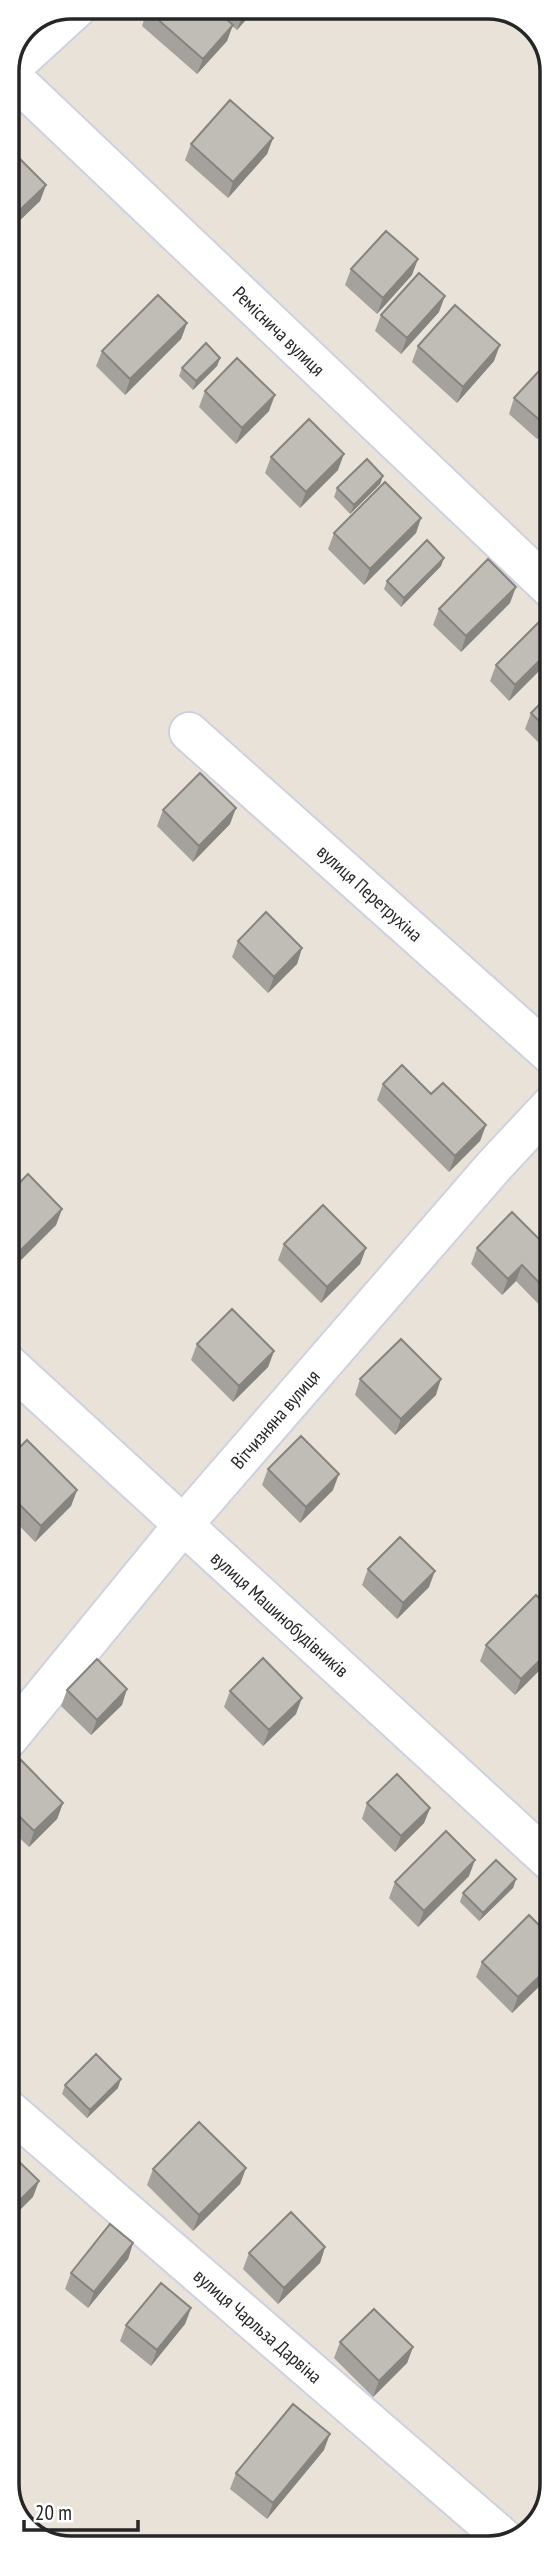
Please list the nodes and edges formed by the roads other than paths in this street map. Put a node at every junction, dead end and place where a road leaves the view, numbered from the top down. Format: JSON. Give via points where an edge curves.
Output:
{"nodes":[{"id":1,"x":67,"y":19,"type":"edge"},
{"id":2,"x":19,"y":75,"type":"edge"},
{"id":3,"x":19,"y":91,"type":"edge"},
{"id":4,"x":540,"y":579,"type":"edge"},
{"id":5,"x":189,"y":732,"type":"dead end"},
{"id":6,"x":540,"y":1045,"type":"edge"},
{"id":7,"x":540,"y":1117,"type":"edge"},
{"id":8,"x":19,"y":1374,"type":"edge"},
{"id":9,"x":183,"y":1525,"type":"junction"},
{"id":10,"x":19,"y":1726,"type":"edge"},
{"id":11,"x":540,"y":1852,"type":"edge"},
{"id":12,"x":19,"y":2119,"type":"edge"},
{"id":13,"x":499,"y":2535,"type":"edge"}],
"edges":[{"from":1,"to":2,"type":"street"},
{"from":3,"to":4,"type":"street","name":"Реміснича вулиця"},
{"from":5,"to":6,"type":"street","name":"вулиця Перетрухіна"},
{"from":7,"to":9,"type":"street","name":"Вітчизняна вулиця"},
{"from":8,"to":9,"type":"street","name":"вулиця Машинобудівників"},
{"from":9,"to":10,"type":"street","name":"Вітчизняна вулиця"},
{"from":9,"to":11,"type":"street","name":"вулиця Машинобудівників"},
{"from":12,"to":13,"type":"street","name":"вулиця Чарльза Дарвіна"}]}
